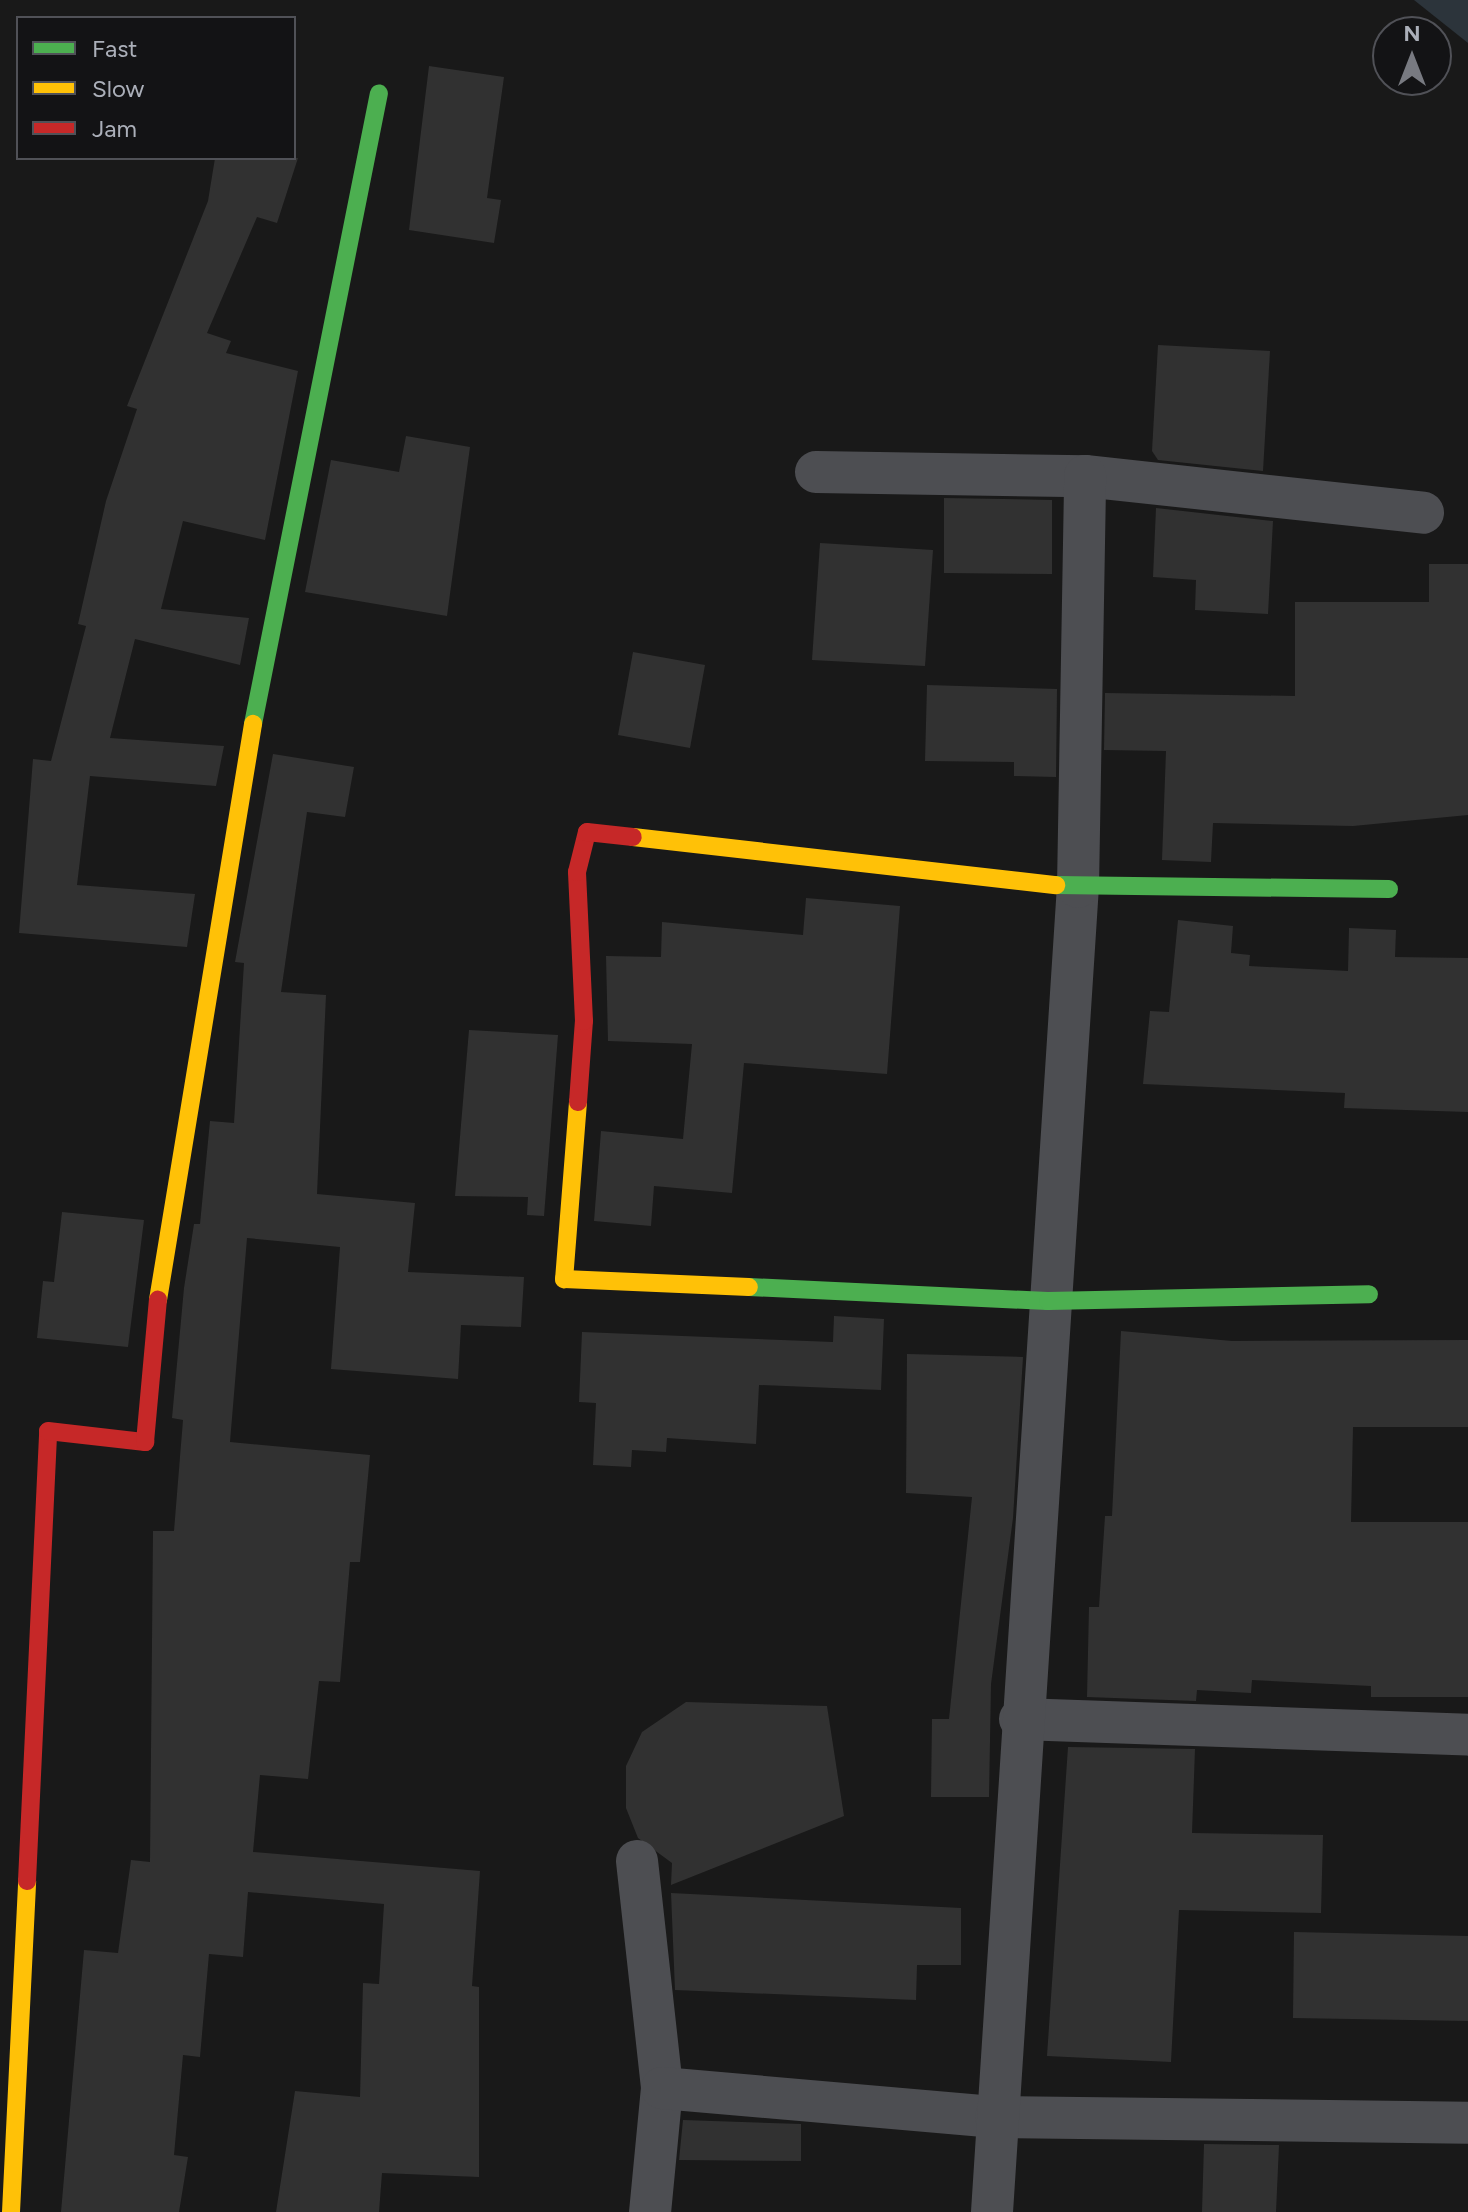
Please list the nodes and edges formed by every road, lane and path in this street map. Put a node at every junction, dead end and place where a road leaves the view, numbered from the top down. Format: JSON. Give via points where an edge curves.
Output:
{"nodes":[{"id":1,"x":379,"y":93,"type":"dead end"},
{"id":2,"x":816,"y":472,"type":"dead end"},
{"id":3,"x":1085,"y":476,"type":"junction"},
{"id":4,"x":1423,"y":513,"type":"dead end"},
{"id":5,"x":1078,"y":887,"type":"junction"},
{"id":6,"x":1389,"y":889,"type":"dead end"},
{"id":7,"x":1369,"y":1294,"type":"dead end"},
{"id":8,"x":1048,"y":1301,"type":"junction"},
{"id":9,"x":1020,"y":1719,"type":"junction"},
{"id":10,"x":1468,"y":1735,"type":"edge"},
{"id":11,"x":637,"y":1861,"type":"dead end"},
{"id":12,"x":662,"y":2088,"type":"junction"},
{"id":13,"x":996,"y":2117,"type":"junction"},
{"id":14,"x":1468,"y":2123,"type":"edge"},
{"id":15,"x":11,"y":2212,"type":"edge"},
{"id":16,"x":650,"y":2212,"type":"edge"},
{"id":17,"x":992,"y":2212,"type":"edge"}],
"edges":[{"from":1,"to":15,"type":"street","via":[[223,877],[159,1285],[145,1442],[48,1431]]},
{"from":2,"to":3,"type":"street"},
{"from":3,"to":4,"type":"street"},
{"from":3,"to":5,"type":"street"},
{"from":5,"to":6,"type":"street"},
{"from":5,"to":8,"type":"street"},
{"from":5,"to":8,"type":"street","via":[[587,832],[577,872],[584,1021],[564,1279]]},
{"from":7,"to":8,"type":"street"},
{"from":8,"to":9,"type":"street"},
{"from":9,"to":10,"type":"street"},
{"from":9,"to":13,"type":"street"},
{"from":11,"to":12,"type":"street"},
{"from":12,"to":13,"type":"street"},
{"from":12,"to":16,"type":"street"},
{"from":13,"to":14,"type":"street"},
{"from":13,"to":17,"type":"street"}]}
